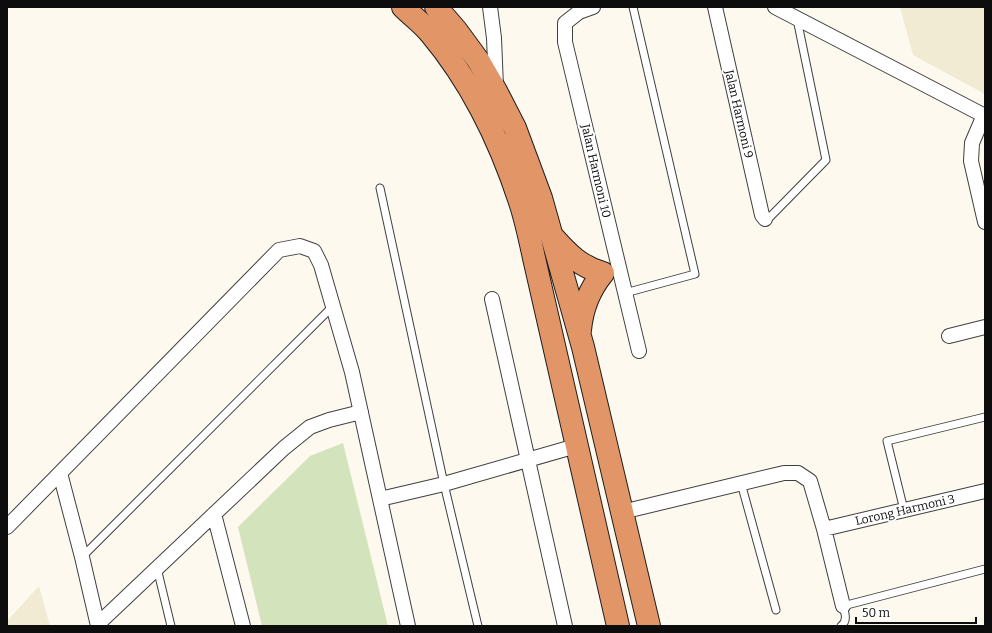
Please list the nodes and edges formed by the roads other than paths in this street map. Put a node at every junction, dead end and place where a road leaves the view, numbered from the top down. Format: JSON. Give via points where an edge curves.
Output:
{"nodes":[{"id":1,"x":403,"y":7,"type":"edge"},
{"id":2,"x":436,"y":7,"type":"edge"},
{"id":3,"x":490,"y":7,"type":"edge"},
{"id":4,"x":593,"y":7,"type":"edge"},
{"id":5,"x":633,"y":7,"type":"edge"},
{"id":6,"x":715,"y":7,"type":"edge"},
{"id":7,"x":775,"y":7,"type":"edge"},
{"id":8,"x":797,"y":19,"type":"junction"},
{"id":9,"x":496,"y":91,"type":"junction"},
{"id":10,"x":984,"y":115,"type":"edge"},
{"id":11,"x":380,"y":188,"type":"dead end"},
{"id":12,"x":765,"y":219,"type":"joint"},
{"id":13,"x":985,"y":222,"type":"edge"},
{"id":14,"x":552,"y":236,"type":"junction"},
{"id":15,"x":612,"y":272,"type":"junction"},
{"id":16,"x":625,"y":293,"type":"junction"},
{"id":17,"x":492,"y":299,"type":"dead end"},
{"id":18,"x":333,"y":306,"type":"junction"},
{"id":19,"x":985,"y":327,"type":"edge"},
{"id":20,"x":579,"y":335,"type":"junction"},
{"id":21,"x":948,"y":336,"type":"dead end"},
{"id":22,"x":639,"y":351,"type":"dead end"},
{"id":23,"x":361,"y":412,"type":"junction"},
{"id":24,"x":985,"y":417,"type":"edge"},
{"id":25,"x":576,"y":446,"type":"junction"},
{"id":26,"x":528,"y":460,"type":"junction"},
{"id":27,"x":60,"y":473,"type":"junction"},
{"id":28,"x":741,"y":483,"type":"junction"},
{"id":29,"x":444,"y":484,"type":"junction"},
{"id":30,"x":985,"y":491,"type":"edge"},
{"id":31,"x":380,"y":499,"type":"junction"},
{"id":32,"x":904,"y":510,"type":"junction"},
{"id":33,"x":622,"y":512,"type":"junction"},
{"id":34,"x":214,"y":514,"type":"junction"},
{"id":35,"x":9,"y":521,"type":"edge"},
{"id":36,"x":824,"y":529,"type":"junction"},
{"id":37,"x":82,"y":557,"type":"junction"},
{"id":38,"x":157,"y":568,"type":"junction"},
{"id":39,"x":985,"y":570,"type":"edge"},
{"id":40,"x":605,"y":573,"type":"junction"},
{"id":41,"x":843,"y":606,"type":"junction"},
{"id":42,"x":776,"y":610,"type":"dead end"},
{"id":43,"x":98,"y":625,"type":"edge"},
{"id":44,"x":171,"y":626,"type":"edge"},
{"id":45,"x":243,"y":626,"type":"edge"},
{"id":46,"x":408,"y":626,"type":"edge"},
{"id":47,"x":478,"y":626,"type":"edge"},
{"id":48,"x":565,"y":626,"type":"edge"},
{"id":49,"x":618,"y":626,"type":"edge"},
{"id":50,"x":649,"y":626,"type":"edge"},
{"id":51,"x":841,"y":626,"type":"edge"}],
"edges":[{"from":1,"to":25,"type":"highway","via":[[430,33],[460,72],[483,112],[508,167],[534,258]]},
{"from":2,"to":9,"type":"highway","via":[[478,60]]},
{"from":3,"to":9,"type":"street"},
{"from":4,"to":15,"type":"street","name":"Jalan Harmoni 10","via":[[579,12],[565,23],[565,42]]},
{"from":5,"to":16,"type":"lane","via":[[695,274]]},
{"from":6,"to":12,"type":"street","name":"Jalan Harmoni 9","via":[[762,215]]},
{"from":7,"to":8,"type":"street"},
{"from":8,"to":10,"type":"street"},
{"from":8,"to":12,"type":"lane","via":[[826,160],[768,219]]},
{"from":9,"to":14,"type":"highway","via":[[515,128]]},
{"from":10,"to":13,"type":"street","via":[[972,143],[971,161]]},
{"from":11,"to":29,"type":"lane"},
{"from":14,"to":15,"type":"highway","via":[[568,254],[583,265]]},
{"from":14,"to":20,"type":"highway"},
{"from":15,"to":16,"type":"street","name":"Jalan Harmoni 10"},
{"from":15,"to":20,"type":"highway","via":[[590,290]]},
{"from":16,"to":22,"type":"street","name":"Jalan Harmoni 10"},
{"from":17,"to":26,"type":"street"},
{"from":18,"to":23,"type":"street"},
{"from":18,"to":27,"type":"street","via":[[321,265],[314,251],[300,246],[279,250]]},
{"from":18,"to":37,"type":"lane"},
{"from":19,"to":21,"type":"street"},
{"from":20,"to":33,"type":"highway"},
{"from":23,"to":31,"type":"street"},
{"from":23,"to":34,"type":"street","via":[[310,427]]},
{"from":24,"to":32,"type":"lane","via":[[888,441]]},
{"from":25,"to":26,"type":"street"},
{"from":25,"to":40,"type":"highway"},
{"from":26,"to":29,"type":"street"},
{"from":26,"to":48,"type":"street"},
{"from":27,"to":35,"type":"street"},
{"from":27,"to":37,"type":"street"},
{"from":28,"to":33,"type":"street"},
{"from":28,"to":36,"type":"street","via":[[784,473],[798,473],[810,481]]},
{"from":28,"to":42,"type":"lane"},
{"from":29,"to":31,"type":"street"},
{"from":29,"to":47,"type":"lane"},
{"from":30,"to":32,"type":"street","name":"Lorong Harmoni 3"},
{"from":31,"to":46,"type":"street"},
{"from":32,"to":36,"type":"street","name":"Lorong Harmoni 3"},
{"from":33,"to":40,"type":"highway","via":[[611,519],[604,536]]},
{"from":33,"to":50,"type":"highway"},
{"from":34,"to":38,"type":"street"},
{"from":34,"to":45,"type":"street"},
{"from":36,"to":41,"type":"street"},
{"from":37,"to":43,"type":"street"},
{"from":38,"to":43,"type":"street"},
{"from":38,"to":44,"type":"lane"},
{"from":39,"to":41,"type":"lane"},
{"from":40,"to":49,"type":"highway"},
{"from":41,"to":51,"type":"lane","via":[[846,617]]}]}
